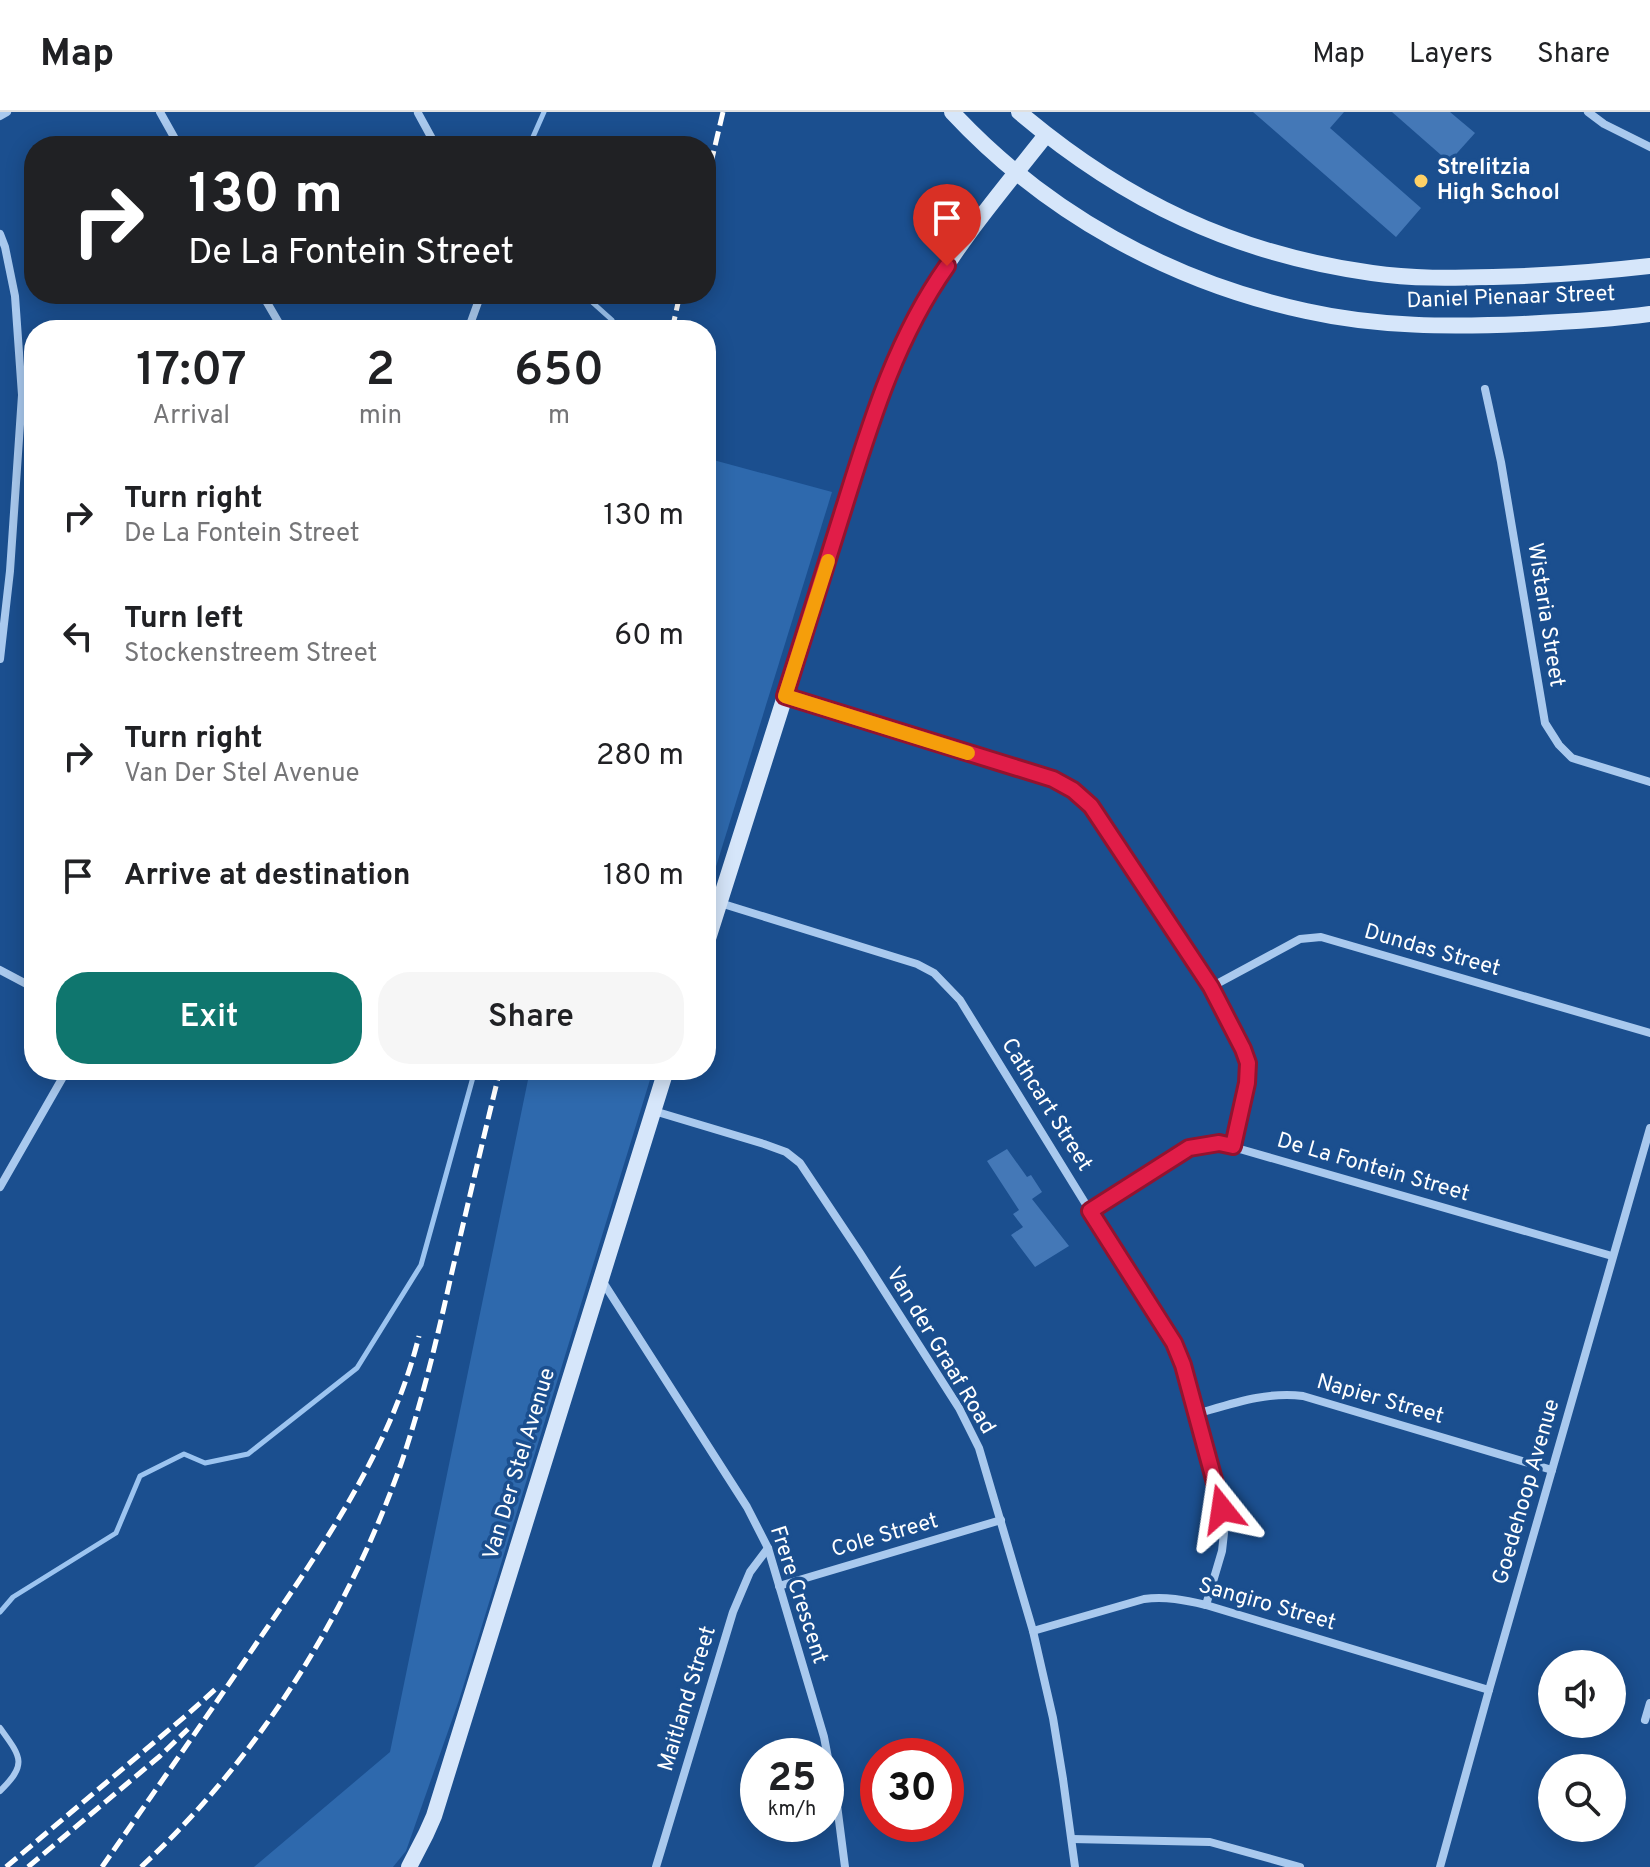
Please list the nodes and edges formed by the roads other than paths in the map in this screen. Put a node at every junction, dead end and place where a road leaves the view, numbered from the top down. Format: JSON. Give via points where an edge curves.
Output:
{"nodes":[{"id":1,"x":7,"y":112,"type":"edge"},
{"id":2,"x":160,"y":112,"type":"edge"},
{"id":3,"x":952,"y":112,"type":"edge"},
{"id":4,"x":1019,"y":112,"type":"edge"},
{"id":5,"x":1588,"y":112,"type":"edge"},
{"id":6,"x":418,"y":113,"type":"edge"},
{"id":7,"x":0,"y":116,"type":"edge"},
{"id":8,"x":1046,"y":135,"type":"junction"},
{"id":9,"x":173,"y":136,"type":"edge"},
{"id":10,"x":431,"y":136,"type":"edge"},
{"id":11,"x":1650,"y":147,"type":"edge"},
{"id":12,"x":1015,"y":173,"type":"junction"},
{"id":13,"x":0,"y":234,"type":"edge"},
{"id":14,"x":1650,"y":266,"type":"edge"},
{"id":15,"x":1650,"y":314,"type":"edge"},
{"id":16,"x":1485,"y":389,"type":"dead end"},
{"id":17,"x":0,"y":659,"type":"edge"},
{"id":18,"x":785,"y":696,"type":"junction"},
{"id":19,"x":1650,"y":782,"type":"edge"},
{"id":20,"x":719,"y":903,"type":"junction"},
{"id":21,"x":716,"y":913,"type":"edge"},
{"id":22,"x":0,"y":970,"type":"edge"},
{"id":23,"x":24,"y":983,"type":"edge"},
{"id":24,"x":1211,"y":987,"type":"junction"},
{"id":25,"x":1650,"y":1033,"type":"edge"},
{"id":26,"x":61,"y":1080,"type":"edge"},
{"id":27,"x":663,"y":1080,"type":"edge"},
{"id":28,"x":653,"y":1111,"type":"junction"},
{"id":29,"x":1650,"y":1128,"type":"edge"},
{"id":30,"x":1233,"y":1146,"type":"junction"},
{"id":31,"x":0,"y":1187,"type":"edge"},
{"id":32,"x":1090,"y":1211,"type":"junction"},
{"id":33,"x":1612,"y":1256,"type":"junction"},
{"id":34,"x":601,"y":1279,"type":"junction"},
{"id":35,"x":1196,"y":1414,"type":"junction"},
{"id":36,"x":1552,"y":1470,"type":"junction"},
{"id":37,"x":1001,"y":1520,"type":"junction"},
{"id":38,"x":768,"y":1548,"type":"junction"},
{"id":39,"x":779,"y":1586,"type":"junction"},
{"id":40,"x":1206,"y":1605,"type":"junction"},
{"id":41,"x":1033,"y":1631,"type":"junction"},
{"id":42,"x":1489,"y":1690,"type":"junction"},
{"id":43,"x":1650,"y":1703,"type":"edge"},
{"id":44,"x":1645,"y":1720,"type":"dead end"},
{"id":45,"x":0,"y":1728,"type":"edge"},
{"id":46,"x":0,"y":1791,"type":"edge"},
{"id":47,"x":1072,"y":1839,"type":"junction"},
{"id":48,"x":409,"y":1867,"type":"edge"},
{"id":49,"x":656,"y":1867,"type":"edge"},
{"id":50,"x":845,"y":1867,"type":"edge"},
{"id":51,"x":1075,"y":1867,"type":"edge"},
{"id":52,"x":1300,"y":1867,"type":"edge"},
{"id":53,"x":1440,"y":1867,"type":"edge"}],
"edges":[{"from":1,"to":7,"type":"street"},
{"from":2,"to":9,"type":"street"},
{"from":3,"to":12,"type":"street","name":"Daniel Pienaar Street"},
{"from":4,"to":8,"type":"street","name":"Daniel Pienaar Street"},
{"from":5,"to":11,"type":"street"},
{"from":6,"to":10,"type":"street"},
{"from":8,"to":12,"type":"street"},
{"from":8,"to":14,"type":"street","name":"Daniel Pienaar Street","via":[[1164,211],[1224,237],[1297,259],[1372,273],[1452,278]]},
{"from":12,"to":15,"type":"street","name":"Daniel Pienaar Street","via":[[1096,228],[1166,265],[1307,311],[1445,326]]},
{"from":12,"to":18,"type":"street","via":[[934,284],[890,371]]},
{"from":13,"to":17,"type":"street","via":[[15,296],[22,395]]},
{"from":16,"to":19,"type":"street","name":"Wistaria Street","via":[[1545,723],[1572,758]]},
{"from":18,"to":20,"type":"street"},
{"from":18,"to":24,"type":"street","via":[[1053,779],[1073,790],[1091,806]]},
{"from":20,"to":21,"type":"street"},
{"from":20,"to":32,"type":"street","name":"Cathcart Street","via":[[934,973],[960,1000]]},
{"from":22,"to":23,"type":"street"},
{"from":24,"to":25,"type":"street","name":"Dundas Street","via":[[1300,939],[1321,937]]},
{"from":24,"to":30,"type":"street","via":[[1248,1063]]},
{"from":26,"to":31,"type":"street"},
{"from":27,"to":28,"type":"street","name":"Van Der Stel Avenue"},
{"from":28,"to":34,"type":"street","name":"Van Der Stel Avenue"},
{"from":28,"to":37,"type":"street","name":"Van der Graaf Road","via":[[764,1144],[800,1163],[959,1408],[979,1448]]},
{"from":29,"to":33,"type":"street","name":"Goedehoop Avenue"},
{"from":30,"to":32,"type":"street","name":"De La Fontein Street","via":[[1189,1148]]},
{"from":30,"to":33,"type":"street","name":"De La Fontein Street"},
{"from":32,"to":35,"type":"street","name":"Cathcart Street","via":[[1170,1335]]},
{"from":33,"to":36,"type":"street","name":"Goedehoop Avenue"},
{"from":34,"to":38,"type":"street","name":"Frere Crescent","via":[[727,1474]]},
{"from":34,"to":48,"type":"street","name":"Van Der Stel Avenue","via":[[434,1816]]},
{"from":35,"to":36,"type":"street","name":"Napier Street","via":[[1291,1394]]},
{"from":35,"to":40,"type":"street","name":"Cathcart Street","via":[[1225,1524]]},
{"from":36,"to":42,"type":"street","name":"Goedehoop Avenue"},
{"from":37,"to":39,"type":"street","name":"Cole Street"},
{"from":37,"to":41,"type":"street","name":"Van der Graaf Road"},
{"from":38,"to":39,"type":"street","name":"Frere Crescent"},
{"from":38,"to":49,"type":"street","name":"Maitland Street","via":[[750,1572],[733,1612]]},
{"from":39,"to":50,"type":"street","name":"Frere Crescent","via":[[824,1737]]},
{"from":40,"to":41,"type":"street","name":"Sangiro Street","via":[[1144,1599]]},
{"from":40,"to":42,"type":"street","name":"Sangiro Street"},
{"from":41,"to":47,"type":"street","name":"Van der Graaf Road"},
{"from":42,"to":53,"type":"street","name":"Goedehoop Avenue"},
{"from":43,"to":44,"type":"street"},
{"from":45,"to":46,"type":"lane","via":[[19,1760],[17,1773]]},
{"from":47,"to":51,"type":"street","name":"Van der Graaf Road"},
{"from":47,"to":52,"type":"street","via":[[1210,1842]]}]}
